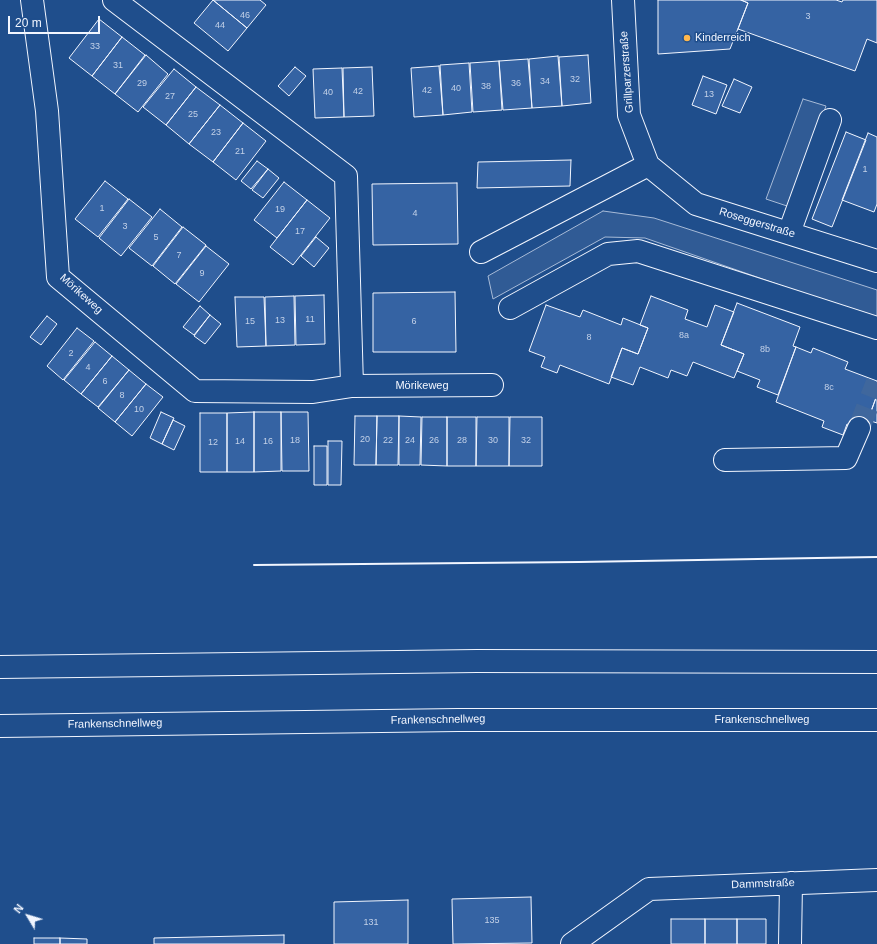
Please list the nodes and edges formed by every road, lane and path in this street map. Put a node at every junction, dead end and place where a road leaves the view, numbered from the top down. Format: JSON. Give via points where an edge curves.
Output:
{"nodes":[{"id":1,"x":32,"y":0,"type":"edge"},
{"id":2,"x":114,"y":0,"type":"edge"},
{"id":3,"x":623,"y":0,"type":"edge"},
{"id":4,"x":830,"y":120,"type":"dead end"},
{"id":5,"x":648,"y":165,"type":"junction"},
{"id":6,"x":789,"y":233,"type":"junction"},
{"id":7,"x":481,"y":252,"type":"dead end"},
{"id":8,"x":877,"y":261,"type":"edge"},
{"id":9,"x":510,"y":308,"type":"dead end"},
{"id":10,"x":877,"y":328,"type":"edge"},
{"id":11,"x":492,"y":385,"type":"dead end"},
{"id":12,"x":352,"y":386,"type":"junction"},
{"id":13,"x":859,"y":428,"type":"tunnel mouth"},
{"id":14,"x":725,"y":460,"type":"dead end"},
{"id":15,"x":877,"y":662,"type":"edge"},
{"id":16,"x":0,"y":667,"type":"edge"},
{"id":17,"x":877,"y":720,"type":"edge"},
{"id":18,"x":0,"y":726,"type":"edge"},
{"id":19,"x":877,"y":880,"type":"edge"},
{"id":20,"x":791,"y":883,"type":"junction"},
{"id":21,"x":572,"y":944,"type":"edge"},
{"id":22,"x":790,"y":944,"type":"edge"}],
"edges":[{"from":1,"to":12,"type":"main road","name":"Mörikeweg","via":[[48,111],[58,276],[195,391],[313,392]]},
{"from":2,"to":12,"type":"main road","via":[[346,176]]},
{"from":3,"to":5,"type":"main road","name":"Grillparzerstraße","via":[[629,115]]},
{"from":4,"to":6,"type":"main road"},
{"from":5,"to":6,"type":"main road","name":"Roseggerstraße","via":[[696,204]]},
{"from":5,"to":7,"type":"main road"},
{"from":6,"to":8,"type":"main road","name":"Roseggerstraße"},
{"from":9,"to":10,"type":"main road","via":[[608,254],[638,251]]},
{"from":11,"to":12,"type":"main road","name":"Mörikeweg"},
{"from":13,"to":14,"type":"main road","via":[[846,458]]},
{"from":15,"to":16,"type":"main road","via":[[485,661]]},
{"from":17,"to":18,"type":"main road","name":"Frankenschnellweg","via":[[458,720]]},
{"from":19,"to":20,"type":"main road","name":"Dammstraße"},
{"from":20,"to":21,"type":"main road","name":"Dammstraße","via":[[650,889]]},
{"from":20,"to":22,"type":"main road"}]}
